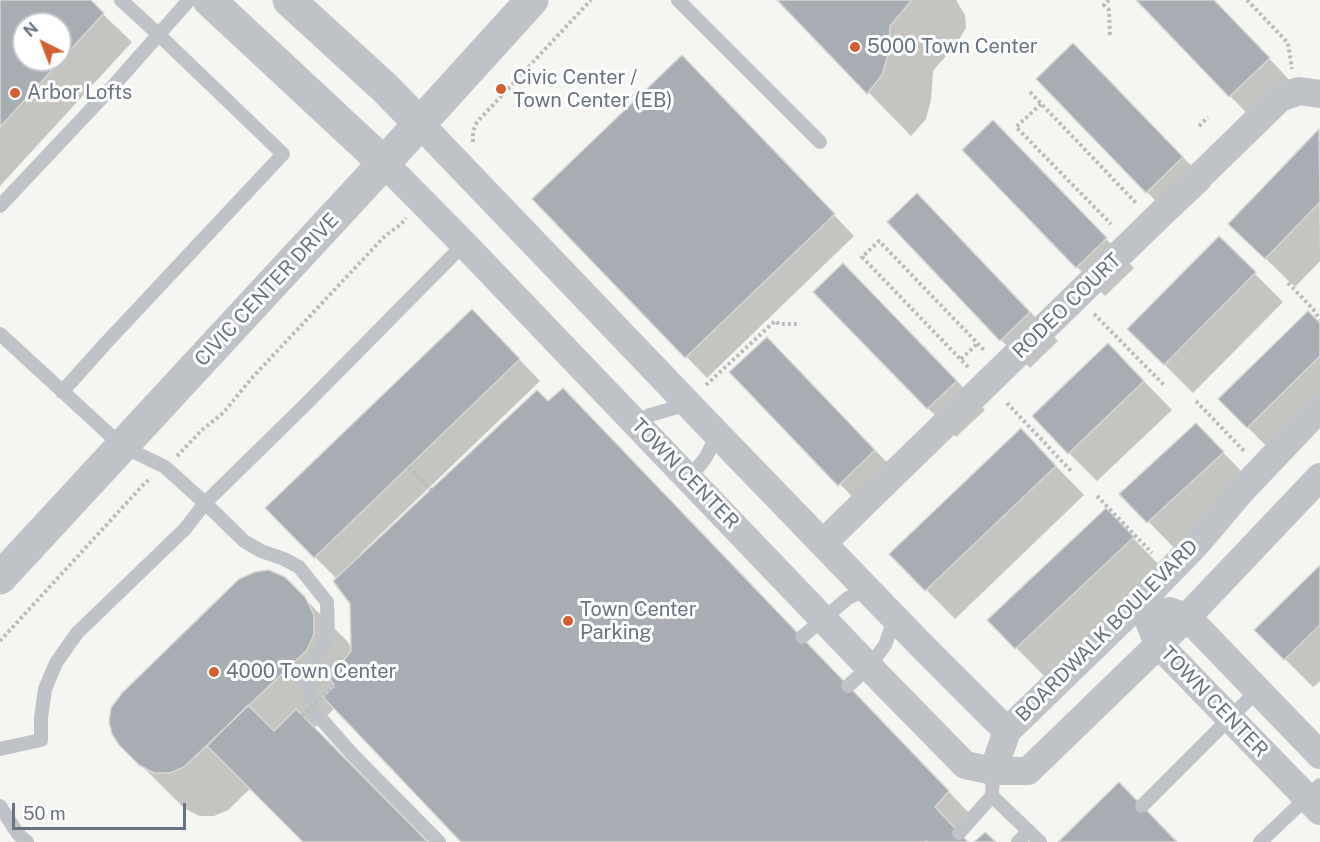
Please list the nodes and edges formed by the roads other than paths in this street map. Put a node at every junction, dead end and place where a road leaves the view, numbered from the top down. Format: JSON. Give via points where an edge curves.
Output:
{"nodes":[{"id":1,"x":121,"y":0,"type":"edge"},
{"id":2,"x":189,"y":0,"type":"edge"},
{"id":3,"x":208,"y":0,"type":"edge"},
{"id":4,"x":289,"y":0,"type":"edge"},
{"id":5,"x":532,"y":0,"type":"edge"},
{"id":6,"x":683,"y":1,"type":"edge"},
{"id":7,"x":159,"y":34,"type":"junction"},
{"id":8,"x":1320,"y":94,"type":"edge"},
{"id":9,"x":420,"y":124,"type":"junction"},
{"id":10,"x":820,"y":142,"type":"dead end"},
{"id":11,"x":384,"y":164,"type":"junction"},
{"id":12,"x":0,"y":206,"type":"edge"},
{"id":13,"x":464,"y":244,"type":"junction"},
{"id":14,"x":0,"y":334,"type":"edge"},
{"id":15,"x":62,"y":392,"type":"junction"},
{"id":16,"x":693,"y":398,"type":"junction"},
{"id":17,"x":1320,"y":408,"type":"edge"},
{"id":18,"x":636,"y":424,"type":"junction"},
{"id":19,"x":716,"y":434,"type":"junction"},
{"id":20,"x":122,"y":446,"type":"junction"},
{"id":21,"x":1320,"y":477,"type":"edge"},
{"id":22,"x":688,"y":478,"type":"junction"},
{"id":23,"x":205,"y":503,"type":"junction"},
{"id":24,"x":823,"y":543,"type":"junction"},
{"id":25,"x":0,"y":578,"type":"edge"},
{"id":26,"x":867,"y":589,"type":"junction"},
{"id":27,"x":1141,"y":601,"type":"junction"},
{"id":28,"x":894,"y":617,"type":"junction"},
{"id":29,"x":1186,"y":617,"type":"junction"},
{"id":30,"x":823,"y":618,"type":"junction"},
{"id":31,"x":802,"y":637,"type":"dead end"},
{"id":32,"x":1158,"y":644,"type":"junction"},
{"id":33,"x":869,"y":667,"type":"junction"},
{"id":34,"x":848,"y":686,"type":"dead end"},
{"id":35,"x":1257,"y":691,"type":"junction"},
{"id":36,"x":311,"y":698,"type":"dead end"},
{"id":37,"x":309,"y":714,"type":"road end"},
{"id":38,"x":1229,"y":718,"type":"junction"},
{"id":39,"x":1007,"y":731,"type":"junction"},
{"id":40,"x":0,"y":749,"type":"edge"},
{"id":41,"x":1320,"y":755,"type":"edge"},
{"id":42,"x":993,"y":783,"type":"junction"},
{"id":43,"x":1316,"y":798,"type":"edge"},
{"id":44,"x":0,"y":806,"type":"edge"},
{"id":45,"x":1143,"y":806,"type":"dead end"},
{"id":46,"x":1029,"y":831,"type":"junction"},
{"id":47,"x":959,"y":833,"type":"dead end"},
{"id":48,"x":27,"y":842,"type":"edge"},
{"id":49,"x":439,"y":842,"type":"edge"},
{"id":50,"x":1018,"y":842,"type":"edge"},
{"id":51,"x":1040,"y":842,"type":"edge"},
{"id":52,"x":1260,"y":842,"type":"edge"}],
"edges":[{"from":1,"to":7,"type":"lane"},
{"from":2,"to":7,"type":"lane"},
{"from":3,"to":11,"type":"street"},
{"from":4,"to":9,"type":"street"},
{"from":5,"to":9,"type":"street","name":"CIVIC CENTER DRIVE"},
{"from":6,"to":10,"type":"lane"},
{"from":7,"to":12,"type":"lane"},
{"from":7,"to":15,"type":"lane","via":[[283,154]]},
{"from":8,"to":24,"type":"street","name":"RODEO COURT","via":[[1299,91],[1280,98]]},
{"from":9,"to":11,"type":"street","name":"CIVIC CENTER DRIVE"},
{"from":9,"to":16,"type":"street"},
{"from":11,"to":13,"type":"street","name":"TOWN CENTER"},
{"from":11,"to":20,"type":"street","name":"CIVIC CENTER DRIVE"},
{"from":13,"to":18,"type":"street","name":"TOWN CENTER"},
{"from":13,"to":23,"type":"lane"},
{"from":14,"to":15,"type":"lane"},
{"from":15,"to":20,"type":"lane"},
{"from":16,"to":18,"type":"lane"},
{"from":16,"to":19,"type":"street"},
{"from":17,"to":27,"type":"street","name":"BOARDWALK BOULEVARD"},
{"from":18,"to":22,"type":"street","name":"TOWN CENTER"},
{"from":19,"to":22,"type":"lane","via":[[703,462]]},
{"from":19,"to":24,"type":"street"},
{"from":20,"to":23,"type":"lane","via":[[165,467]]},
{"from":20,"to":25,"type":"street","name":"CIVIC CENTER DRIVE"},
{"from":21,"to":29,"type":"street"},
{"from":22,"to":30,"type":"street","name":"TOWN CENTER"},
{"from":23,"to":36,"type":"lane","via":[[243,541],[299,567],[327,602],[328,638],[310,668],[307,681]]},
{"from":23,"to":40,"type":"lane","via":[[184,529],[77,633],[56,663],[45,689],[41,740]]},
{"from":24,"to":26,"type":"street"},
{"from":26,"to":28,"type":"street"},
{"from":26,"to":30,"type":"lane"},
{"from":27,"to":29,"type":"street","name":"TOWN CENTER"},
{"from":27,"to":32,"type":"street","name":"TOWN CENTER"},
{"from":27,"to":39,"type":"street","name":"BOARDWALK BOULEVARD"},
{"from":28,"to":33,"type":"lane","via":[[885,645]]},
{"from":28,"to":39,"type":"street"},
{"from":29,"to":32,"type":"street"},
{"from":29,"to":35,"type":"street","name":"TOWN CENTER"},
{"from":30,"to":31,"type":"lane"},
{"from":30,"to":33,"type":"street","name":"TOWN CENTER"},
{"from":32,"to":38,"type":"street","name":"TOWN CENTER"},
{"from":32,"to":42,"type":"street","via":[[1028,771]]},
{"from":33,"to":34,"type":"lane"},
{"from":33,"to":42,"type":"street","name":"TOWN CENTER","via":[[965,765]]},
{"from":35,"to":38,"type":"lane"},
{"from":35,"to":41,"type":"street","name":"TOWN CENTER"},
{"from":37,"to":49,"type":"lane"},
{"from":38,"to":43,"type":"street","name":"TOWN CENTER"},
{"from":38,"to":45,"type":"lane"},
{"from":39,"to":42,"type":"street","name":"BOARDWALK BOULEVARD"},
{"from":42,"to":46,"type":"lane"},
{"from":42,"to":47,"type":"lane"},
{"from":43,"to":52,"type":"lane"},
{"from":44,"to":48,"type":"lane"},
{"from":46,"to":50,"type":"lane"},
{"from":46,"to":51,"type":"lane"}]}
